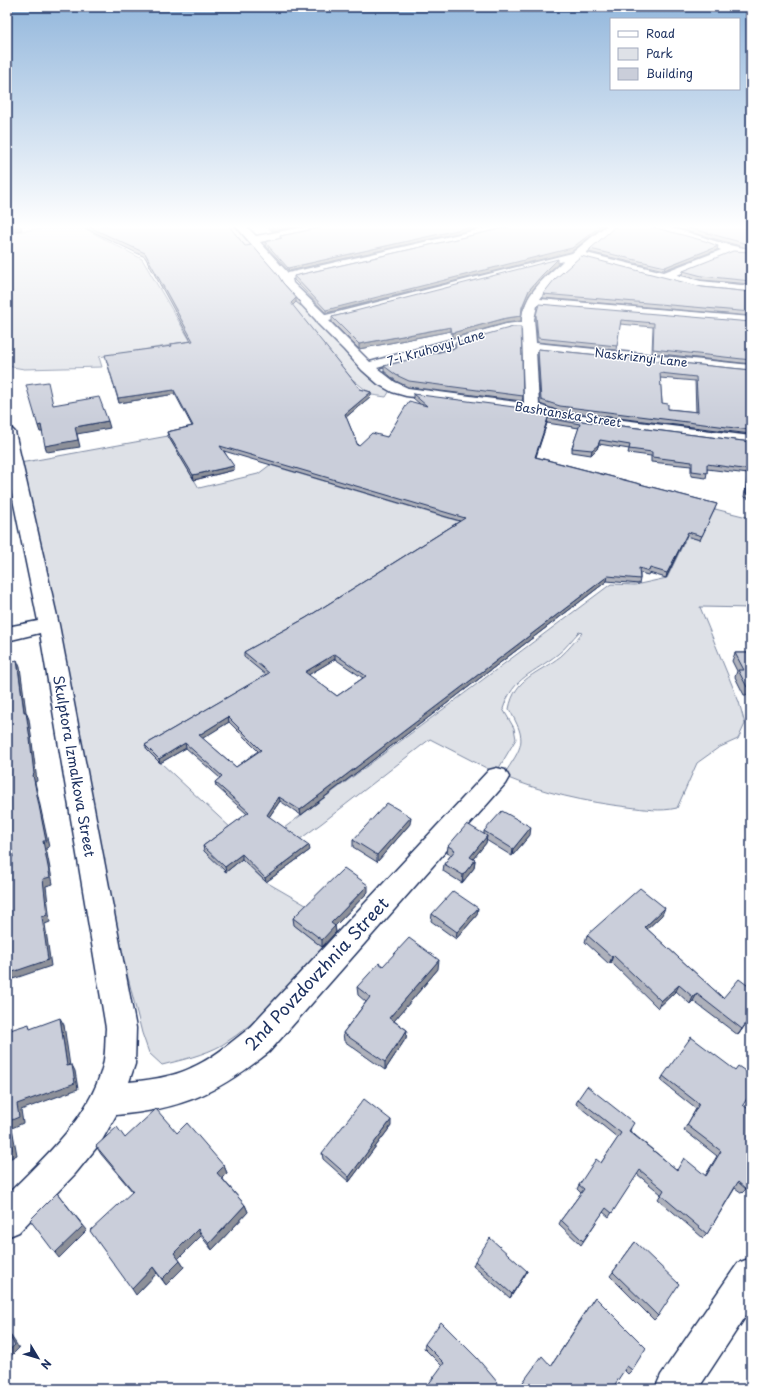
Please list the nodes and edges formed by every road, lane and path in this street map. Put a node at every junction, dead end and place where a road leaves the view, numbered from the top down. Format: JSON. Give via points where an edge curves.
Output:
{"nodes":[{"id":1,"x":294,"y":290,"type":"edge"},
{"id":2,"x":436,"y":290,"type":"edge"},
{"id":3,"x":541,"y":290,"type":"edge"},
{"id":4,"x":532,"y":302,"type":"junction"},
{"id":5,"x":322,"y":319,"type":"junction"},
{"id":6,"x":751,"y":321,"type":"edge"},
{"id":7,"x":528,"y":325,"type":"junction"},
{"id":8,"x":530,"y":346,"type":"junction"},
{"id":9,"x":367,"y":367,"type":"junction"},
{"id":10,"x":751,"y":369,"type":"edge"},
{"id":11,"x":532,"y":408,"type":"junction"},
{"id":12,"x":7,"y":432,"type":"edge"},
{"id":13,"x":751,"y":441,"type":"edge"},
{"id":14,"x":49,"y":625,"type":"junction"},
{"id":15,"x":7,"y":634,"type":"edge"},
{"id":16,"x":497,"y":777,"type":"dead end"},
{"id":17,"x":108,"y":1100,"type":"junction"},
{"id":18,"x":7,"y":1220,"type":"edge"},
{"id":19,"x":751,"y":1276,"type":"edge"},
{"id":20,"x":675,"y":1389,"type":"edge"}],
"edges":[{"from":1,"to":5,"type":"street","name":"Bashtanska Street"},
{"from":2,"to":5,"type":"street"},
{"from":3,"to":4,"type":"street"},
{"from":4,"to":6,"type":"street"},
{"from":4,"to":7,"type":"street"},
{"from":5,"to":9,"type":"street","name":"Bashtanska Street"},
{"from":7,"to":8,"type":"street"},
{"from":7,"to":9,"type":"street","name":"7-i Kruhovyi Lane","via":[[511,327]]},
{"from":8,"to":10,"type":"street","name":"Naskriznyi Lane"},
{"from":8,"to":11,"type":"street"},
{"from":9,"to":11,"type":"street","name":"Bashtanska Street","via":[[392,388],[406,392]]},
{"from":11,"to":13,"type":"street","name":"Bashtanska Street","via":[[557,416]]},
{"from":12,"to":14,"type":"street","name":"Skulptora Izmalkova Street"},
{"from":14,"to":15,"type":"street"},
{"from":14,"to":17,"type":"street","name":"Skulptora Izmalkova Street","via":[[121,1028],[119,1064]]},
{"from":16,"to":17,"type":"street","name":"2nd Povzdovzhnia Street","via":[[258,1041],[216,1073],[183,1088],[150,1096]]},
{"from":17,"to":18,"type":"street","via":[[63,1162]]},
{"from":19,"to":20,"type":"street"}]}
